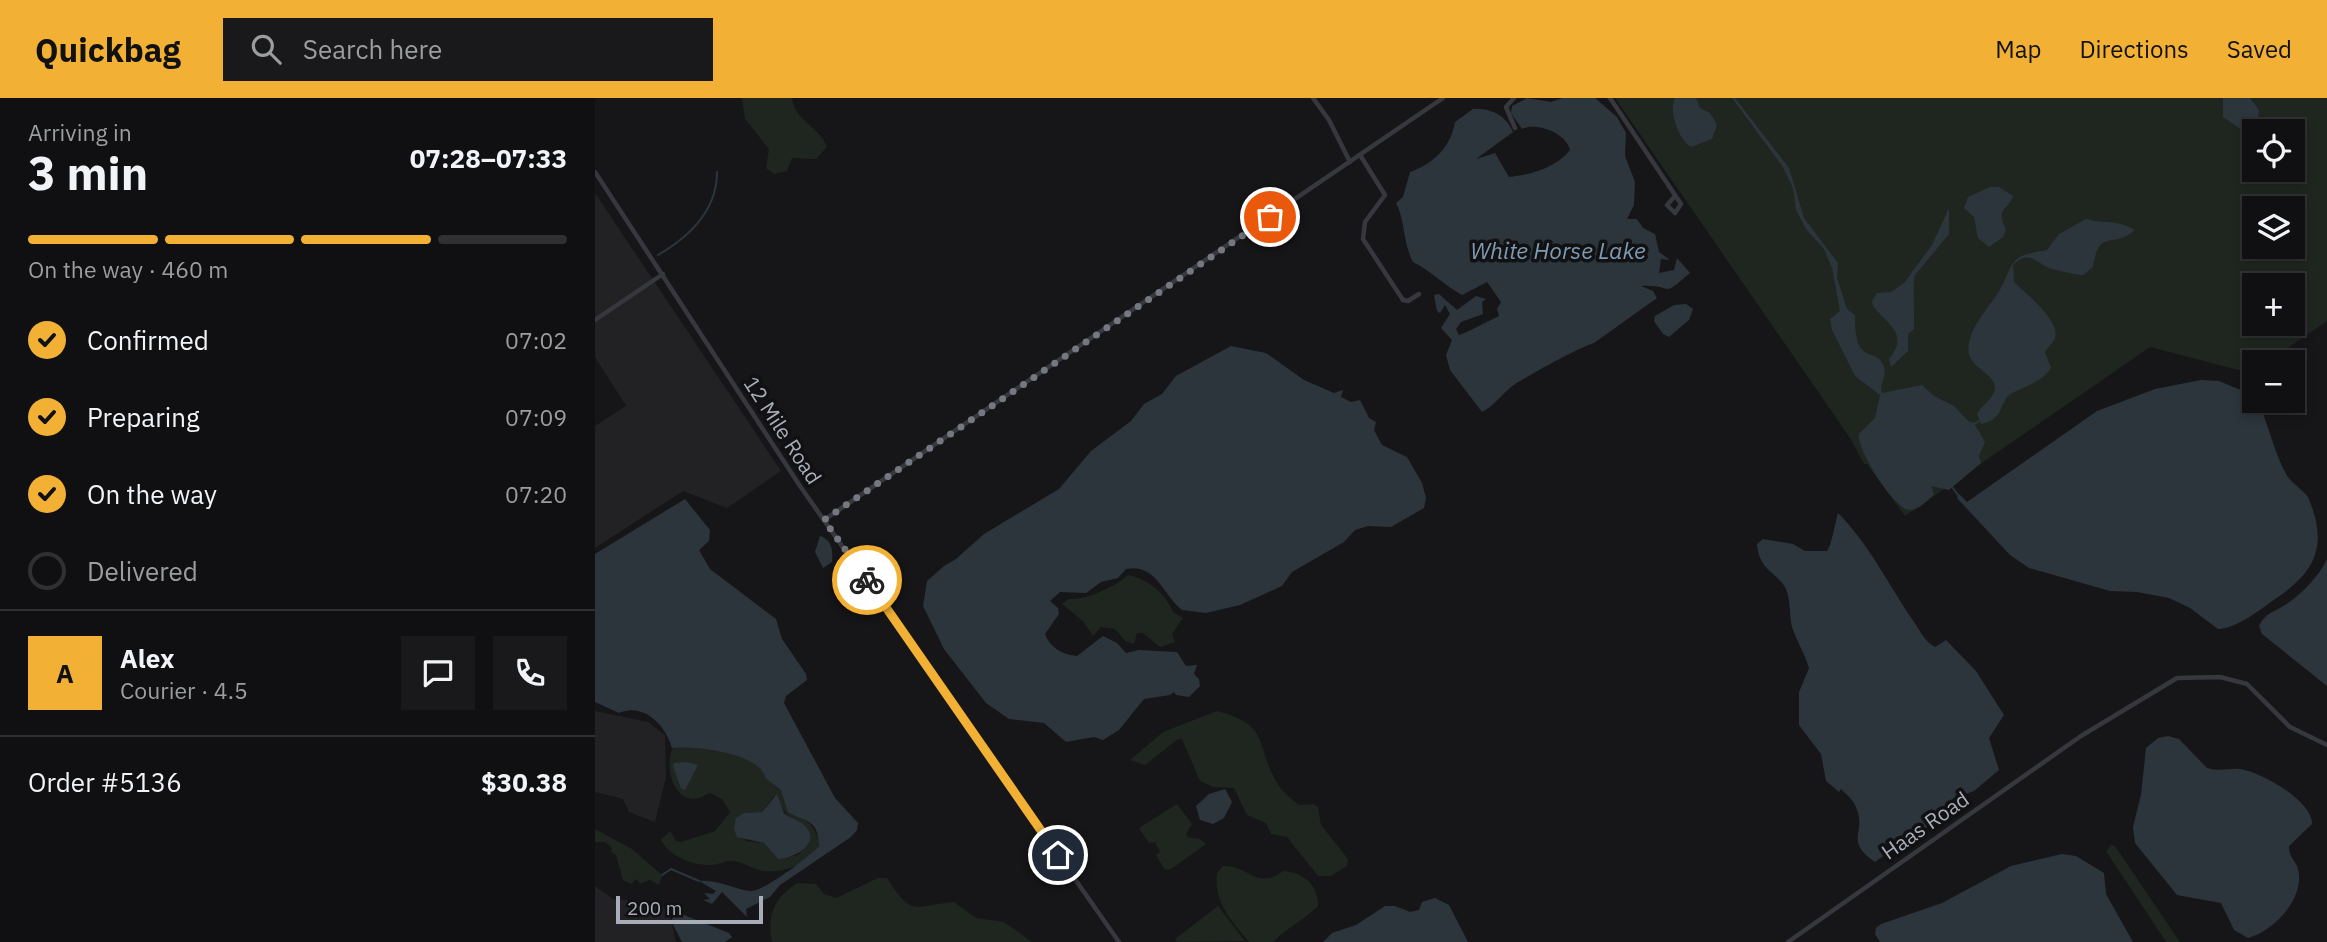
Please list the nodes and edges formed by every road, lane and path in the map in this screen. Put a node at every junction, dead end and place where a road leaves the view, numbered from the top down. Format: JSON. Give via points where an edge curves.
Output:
{"nodes":[{"id":1,"x":1313,"y":98,"type":"edge"},
{"id":2,"x":1443,"y":98,"type":"edge"},
{"id":3,"x":1514,"y":98,"type":"edge"},
{"id":4,"x":1610,"y":98,"type":"edge"},
{"id":5,"x":1515,"y":128,"type":"dead end"},
{"id":6,"x":1360,"y":155,"type":"junction"},
{"id":7,"x":1350,"y":162,"type":"junction"},
{"id":8,"x":595,"y":172,"type":"edge"},
{"id":9,"x":1675,"y":196,"type":"dead end"},
{"id":10,"x":663,"y":274,"type":"junction"},
{"id":11,"x":1419,"y":294,"type":"dead end"},
{"id":12,"x":595,"y":320,"type":"edge"},
{"id":13,"x":824,"y":520,"type":"junction"},
{"id":14,"x":2327,"y":746,"type":"edge"},
{"id":15,"x":1119,"y":942,"type":"edge"},
{"id":16,"x":1788,"y":942,"type":"edge"}],
"edges":[{"from":1,"to":7,"type":"street"},
{"from":2,"to":6,"type":"street"},
{"from":3,"to":5,"type":"street","via":[[1506,113]]},
{"from":4,"to":9,"type":"street"},
{"from":6,"to":7,"type":"street"},
{"from":6,"to":11,"type":"street","via":[[1385,195],[1365,222],[1365,246],[1403,300]]},
{"from":7,"to":13,"type":"street"},
{"from":8,"to":10,"type":"street","name":"12 Mile Road"},
{"from":10,"to":12,"type":"street"},
{"from":10,"to":13,"type":"street","name":"12 Mile Road"},
{"from":13,"to":15,"type":"street","name":"12 Mile Road"},
{"from":14,"to":16,"type":"street","name":"Haas Road","via":[[2290,727],[2247,684],[2220,677],[2177,678],[2081,736]]}]}
